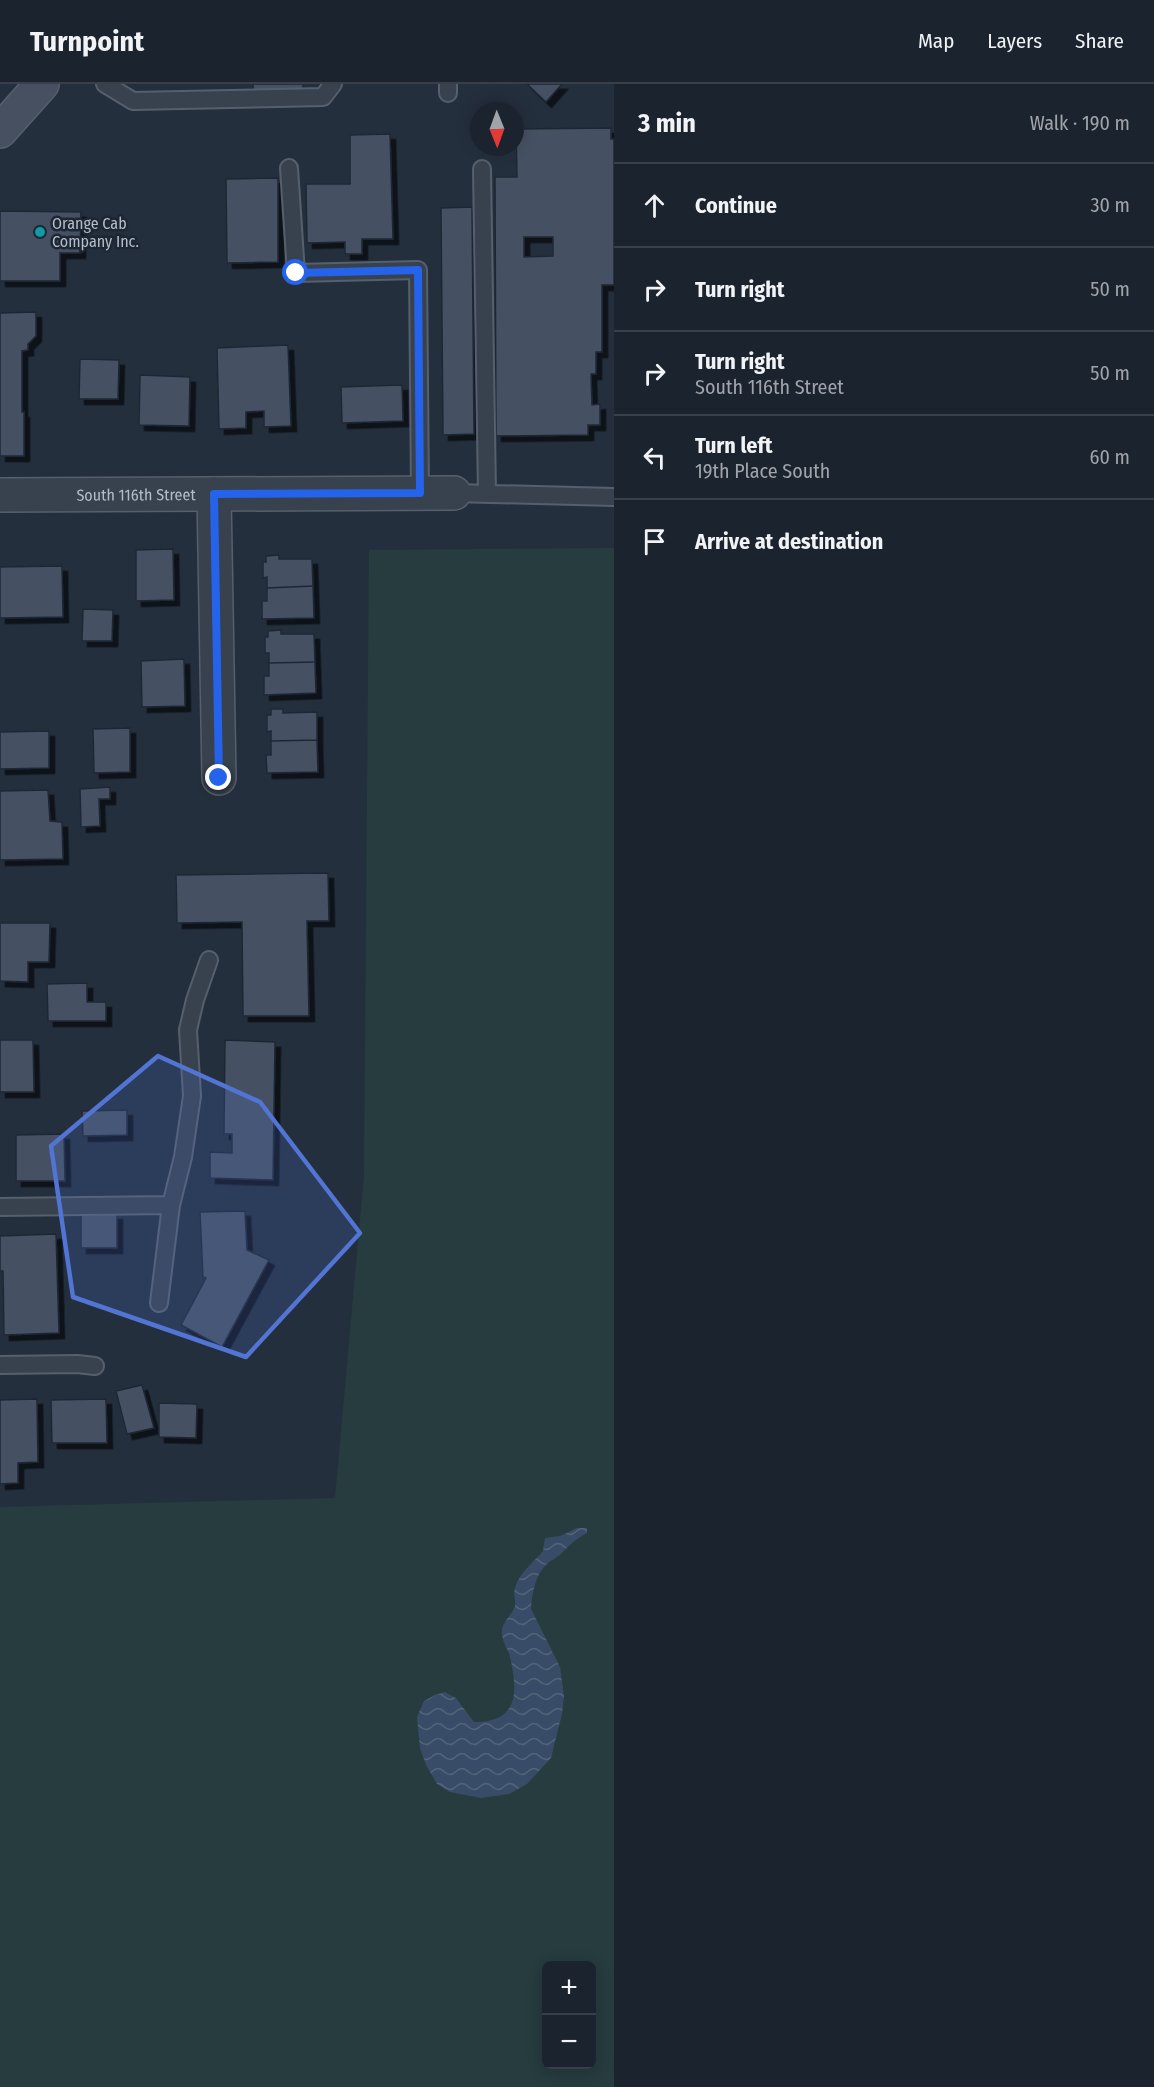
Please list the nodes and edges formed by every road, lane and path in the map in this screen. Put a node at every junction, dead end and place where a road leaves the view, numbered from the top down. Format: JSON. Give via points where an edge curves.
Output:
{"nodes":[{"id":1,"x":42,"y":84,"type":"edge"},
{"id":2,"x":105,"y":84,"type":"edge"},
{"id":3,"x":333,"y":84,"type":"edge"},
{"id":4,"x":0,"y":131,"type":"edge"},
{"id":5,"x":289,"y":168,"type":"dead end"},
{"id":6,"x":482,"y":169,"type":"dead end"},
{"id":7,"x":420,"y":493,"type":"junction"},
{"id":8,"x":454,"y":493,"type":"joint"},
{"id":9,"x":214,"y":494,"type":"junction"},
{"id":10,"x":487,"y":494,"type":"junction"},
{"id":11,"x":0,"y":495,"type":"edge"},
{"id":12,"x":614,"y":497,"type":"edge"},
{"id":13,"x":219,"y":778,"type":"dead end"},
{"id":14,"x":209,"y":960,"type":"dead end"},
{"id":15,"x":171,"y":1205,"type":"junction"},
{"id":16,"x":0,"y":1207,"type":"edge"},
{"id":17,"x":159,"y":1303,"type":"dead end"},
{"id":18,"x":0,"y":1365,"type":"edge"},
{"id":19,"x":94,"y":1366,"type":"dead end"}],
"edges":[{"from":1,"to":4,"type":"main road"},
{"from":2,"to":3,"type":"lane","via":[[133,101],[323,97]]},
{"from":5,"to":7,"type":"lane","via":[[296,273],[418,270]]},
{"from":6,"to":10,"type":"lane"},
{"from":7,"to":8,"type":"street","name":"South 116th Street"},
{"from":7,"to":9,"type":"street","name":"South 116th Street"},
{"from":8,"to":10,"type":"lane"},
{"from":9,"to":11,"type":"street","name":"South 116th Street"},
{"from":9,"to":13,"type":"street"},
{"from":10,"to":12,"type":"lane"},
{"from":14,"to":15,"type":"lane","via":[[188,1030],[192,1096]]},
{"from":15,"to":16,"type":"lane"},
{"from":15,"to":17,"type":"lane"},
{"from":18,"to":19,"type":"lane"}]}
